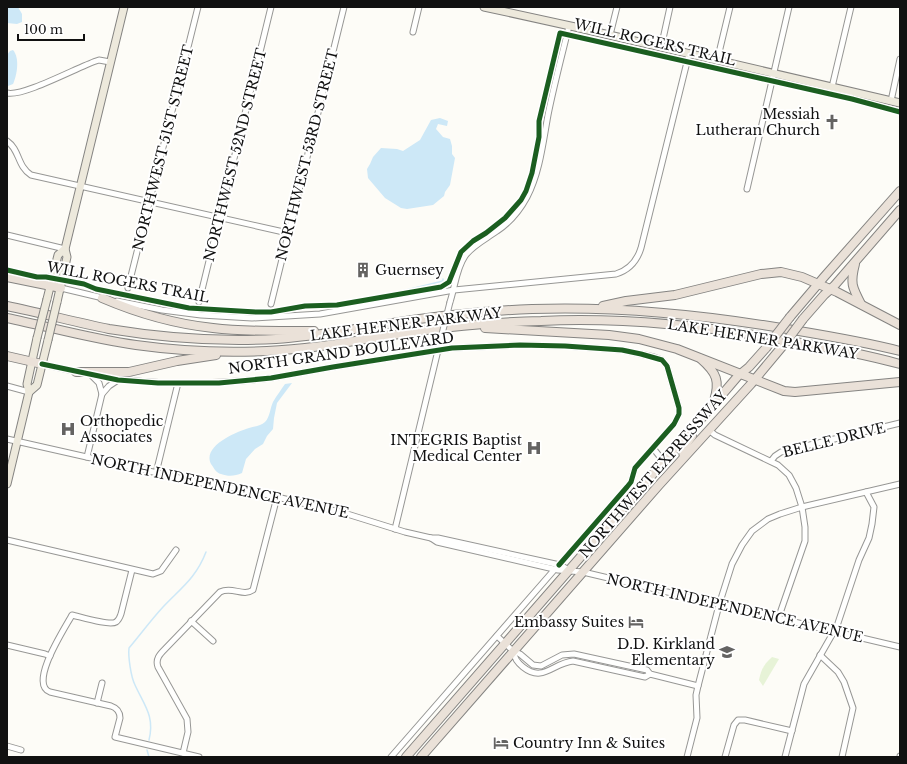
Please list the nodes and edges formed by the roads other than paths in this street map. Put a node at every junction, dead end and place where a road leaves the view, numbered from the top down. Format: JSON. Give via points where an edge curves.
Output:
{"nodes":[{"id":1,"x":124,"y":7,"type":"edge"},
{"id":2,"x":198,"y":7,"type":"edge"},
{"id":3,"x":271,"y":7,"type":"edge"},
{"id":4,"x":344,"y":7,"type":"edge"},
{"id":5,"x":419,"y":7,"type":"edge"},
{"id":6,"x":484,"y":7,"type":"edge"},
{"id":7,"x":617,"y":7,"type":"edge"},
{"id":8,"x":670,"y":7,"type":"edge"},
{"id":9,"x":730,"y":7,"type":"edge"},
{"id":10,"x":789,"y":7,"type":"edge"},
{"id":11,"x":850,"y":7,"type":"edge"},
{"id":12,"x":569,"y":26,"type":"junction"},
{"id":13,"x":413,"y":32,"type":"dead end"},
{"id":14,"x":610,"y":36,"type":"junction"},
{"id":15,"x":661,"y":48,"type":"junction"},
{"id":16,"x":689,"y":54,"type":"junction"},
{"id":17,"x":900,"y":59,"type":"edge"},
{"id":18,"x":717,"y":61,"type":"junction"},
{"id":19,"x":110,"y":62,"type":"junction"},
{"id":20,"x":774,"y":74,"type":"junction"},
{"id":21,"x":832,"y":87,"type":"junction"},
{"id":22,"x":7,"y":93,"type":"edge"},
{"id":23,"x":891,"y":101,"type":"junction"},
{"id":24,"x":900,"y":103,"type":"edge"},
{"id":25,"x":7,"y":141,"type":"edge"},
{"id":26,"x":80,"y":187,"type":"junction"},
{"id":27,"x":747,"y":189,"type":"dead end"},
{"id":28,"x":900,"y":191,"type":"edge"},
{"id":29,"x":150,"y":202,"type":"junction"},
{"id":30,"x":900,"y":210,"type":"edge"},
{"id":31,"x":219,"y":218,"type":"junction"},
{"id":32,"x":288,"y":233,"type":"junction"},
{"id":33,"x":7,"y":235,"type":"edge"},
{"id":34,"x":65,"y":249,"type":"junction"},
{"id":35,"x":856,"y":262,"type":"junction"},
{"id":36,"x":7,"y":277,"type":"edge"},
{"id":37,"x":819,"y":284,"type":"junction"},
{"id":38,"x":50,"y":286,"type":"junction"},
{"id":39,"x":61,"y":288,"type":"junction"},
{"id":40,"x":128,"y":288,"type":"dead end"},
{"id":41,"x":831,"y":289,"type":"junction"},
{"id":42,"x":454,"y":290,"type":"junction"},
{"id":43,"x":102,"y":298,"type":"junction"},
{"id":44,"x":199,"y":302,"type":"dead end"},
{"id":45,"x":271,"y":304,"type":"dead end"},
{"id":46,"x":861,"y":304,"type":"junction"},
{"id":47,"x":7,"y":306,"type":"edge"},
{"id":48,"x":591,"y":309,"type":"junction"},
{"id":49,"x":7,"y":318,"type":"edge"},
{"id":50,"x":900,"y":325,"type":"edge"},
{"id":51,"x":456,"y":326,"type":"junction"},
{"id":52,"x":345,"y":331,"type":"junction"},
{"id":53,"x":439,"y":350,"type":"junction"},
{"id":54,"x":900,"y":351,"type":"edge"},
{"id":55,"x":239,"y":352,"type":"junction"},
{"id":56,"x":7,"y":356,"type":"edge"},
{"id":57,"x":700,"y":359,"type":"junction"},
{"id":58,"x":31,"y":362,"type":"junction"},
{"id":59,"x":42,"y":364,"type":"junction"},
{"id":60,"x":900,"y":364,"type":"edge"},
{"id":61,"x":76,"y":372,"type":"junction"},
{"id":62,"x":90,"y":374,"type":"junction"},
{"id":63,"x":741,"y":374,"type":"junction"},
{"id":64,"x":754,"y":379,"type":"junction"},
{"id":65,"x":118,"y":380,"type":"junction"},
{"id":66,"x":900,"y":382,"type":"edge"},
{"id":67,"x":178,"y":383,"type":"junction"},
{"id":68,"x":7,"y":386,"type":"edge"},
{"id":69,"x":29,"y":392,"type":"junction"},
{"id":70,"x":102,"y":394,"type":"junction"},
{"id":71,"x":714,"y":404,"type":"junction"},
{"id":72,"x":705,"y":415,"type":"junction"},
{"id":73,"x":900,"y":423,"type":"edge"},
{"id":74,"x":709,"y":430,"type":"junction"},
{"id":75,"x":7,"y":439,"type":"edge"},
{"id":76,"x":17,"y":441,"type":"junction"},
{"id":77,"x":653,"y":448,"type":"junction"},
{"id":78,"x":684,"y":456,"type":"junction"},
{"id":79,"x":87,"y":457,"type":"junction"},
{"id":80,"x":771,"y":461,"type":"junction"},
{"id":81,"x":664,"y":462,"type":"junction"},
{"id":82,"x":156,"y":473,"type":"junction"},
{"id":83,"x":7,"y":484,"type":"edge"},
{"id":84,"x":900,"y":484,"type":"edge"},
{"id":85,"x":658,"y":485,"type":"junction"},
{"id":86,"x":866,"y":492,"type":"junction"},
{"id":87,"x":277,"y":497,"type":"junction"},
{"id":88,"x":802,"y":507,"type":"junction"},
{"id":89,"x":395,"y":529,"type":"junction"},
{"id":90,"x":7,"y":540,"type":"edge"},
{"id":91,"x":176,"y":550,"type":"dead end"},
{"id":92,"x":557,"y":567,"type":"junction"},
{"id":93,"x":132,"y":570,"type":"junction"},
{"id":94,"x":569,"y":570,"type":"junction"},
{"id":95,"x":583,"y":572,"type":"junction"},
{"id":96,"x":719,"y":605,"type":"junction"},
{"id":97,"x":778,"y":619,"type":"junction"},
{"id":98,"x":191,"y":621,"type":"junction"},
{"id":99,"x":833,"y":632,"type":"junction"},
{"id":100,"x":497,"y":636,"type":"junction"},
{"id":101,"x":213,"y":642,"type":"dead end"},
{"id":102,"x":505,"y":644,"type":"junction"},
{"id":103,"x":7,"y":645,"type":"edge"},
{"id":104,"x":900,"y":647,"type":"edge"},
{"id":105,"x":513,"y":651,"type":"junction"},
{"id":106,"x":570,"y":654,"type":"junction"},
{"id":107,"x":50,"y":656,"type":"junction"},
{"id":108,"x":820,"y":656,"type":"junction"},
{"id":109,"x":569,"y":661,"type":"junction"},
{"id":110,"x":547,"y":662,"type":"junction"},
{"id":111,"x":550,"y":670,"type":"junction"},
{"id":112,"x":650,"y":674,"type":"junction"},
{"id":113,"x":102,"y":683,"type":"dead end"},
{"id":114,"x":698,"y":686,"type":"junction"},
{"id":115,"x":97,"y":703,"type":"junction"},
{"id":116,"x":792,"y":731,"type":"junction"},
{"id":117,"x":7,"y":746,"type":"edge"},
{"id":118,"x":22,"y":750,"type":"dead end"},
{"id":119,"x":183,"y":753,"type":"junction"},
{"id":120,"x":199,"y":757,"type":"edge"},
{"id":121,"x":391,"y":757,"type":"edge"},
{"id":122,"x":406,"y":757,"type":"edge"},
{"id":123,"x":421,"y":757,"type":"edge"},
{"id":124,"x":687,"y":757,"type":"edge"},
{"id":125,"x":726,"y":757,"type":"edge"},
{"id":126,"x":785,"y":757,"type":"edge"},
{"id":127,"x":842,"y":757,"type":"edge"}],
"edges":[{"from":1,"to":19,"type":"main road"},
{"from":2,"to":29,"type":"street","name":"NORTHWEST 51ST STREET"},
{"from":3,"to":31,"type":"street","name":"NORTHWEST 52ND STREET"},
{"from":4,"to":32,"type":"street","name":"NORTHWEST 53RD STREET"},
{"from":5,"to":13,"type":"street"},
{"from":6,"to":12,"type":"main road"},
{"from":7,"to":14,"type":"street"},
{"from":8,"to":15,"type":"street"},
{"from":9,"to":18,"type":"street"},
{"from":10,"to":20,"type":"street"},
{"from":11,"to":21,"type":"street"},
{"from":12,"to":14,"type":"main road"},
{"from":12,"to":42,"type":"street","via":[[532,187],[513,216],[466,255],[459,268]]},
{"from":14,"to":15,"type":"main road"},
{"from":15,"to":16,"type":"main road"},
{"from":16,"to":18,"type":"main road"},
{"from":16,"to":42,"type":"street","via":[[636,260],[626,270],[616,274]]},
{"from":17,"to":23,"type":"street"},
{"from":18,"to":20,"type":"main road"},
{"from":19,"to":22,"type":"street","via":[[99,60],[26,90]]},
{"from":19,"to":26,"type":"main road"},
{"from":20,"to":21,"type":"main road"},
{"from":20,"to":27,"type":"street"},
{"from":21,"to":23,"type":"main road"},
{"from":23,"to":24,"type":"main road"},
{"from":25,"to":26,"type":"street","via":[[14,148],[22,167],[31,176]]},
{"from":26,"to":29,"type":"street"},
{"from":26,"to":34,"type":"main road"},
{"from":28,"to":37,"type":"highway","name":"NORTHWEST EXPRESSWAY"},
{"from":29,"to":31,"type":"street"},
{"from":29,"to":40,"type":"street","name":"NORTHWEST 51ST STREET"},
{"from":30,"to":35,"type":"highway","name":"NORTHWEST EXPRESSWAY"},
{"from":31,"to":32,"type":"street"},
{"from":31,"to":44,"type":"street","name":"NORTHWEST 52ND STREET"},
{"from":32,"to":45,"type":"street","name":"NORTHWEST 53RD STREET"},
{"from":33,"to":34,"type":"street"},
{"from":34,"to":38,"type":"main road","via":[[58,255]]},
{"from":34,"to":39,"type":"main road","via":[[67,257]]},
{"from":35,"to":41,"type":"highway","name":"NORTHWEST EXPRESSWAY"},
{"from":35,"to":46,"type":"highway","via":[[852,281],[854,292]]},
{"from":36,"to":38,"type":"highway"},
{"from":37,"to":41,"type":"highway"},
{"from":37,"to":48,"type":"highway","via":[[790,273],[770,272],[692,292],[626,301]]},
{"from":37,"to":63,"type":"highway","name":"NORTHWEST EXPRESSWAY","bridge":true},
{"from":38,"to":39,"type":"highway"},
{"from":38,"to":58,"type":"main road","bridge":true},
{"from":39,"to":43,"type":"street"},
{"from":39,"to":59,"type":"main road","bridge":true},
{"from":41,"to":46,"type":"highway"},
{"from":41,"to":64,"type":"highway","name":"NORTHWEST EXPRESSWAY","bridge":true},
{"from":42,"to":43,"type":"street","via":[[320,314],[252,318],[162,310]]},
{"from":42,"to":53,"type":"street","bridge":true},
{"from":43,"to":52,"type":"highway","via":[[165,319],[213,328]]},
{"from":46,"to":50,"type":"highway"},
{"from":47,"to":52,"type":"highway","name":"LAKE HEFNER PARKWAY","via":[[107,328],[184,338],[257,340]]},
{"from":48,"to":52,"type":"highway","name":"LAKE HEFNER PARKWAY","via":[[469,313]]},
{"from":48,"to":54,"type":"highway","name":"LAKE HEFNER PARKWAY","via":[[699,315],[839,338]]},
{"from":49,"to":55,"type":"highway","name":"LAKE HEFNER PARKWAY","via":[[135,345],[194,351]]},
{"from":51,"to":55,"type":"highway","name":"LAKE HEFNER PARKWAY","via":[[320,347]]},
{"from":51,"to":57,"type":"highway","via":[[609,335],[653,342]]},
{"from":51,"to":60,"type":"highway","name":"LAKE HEFNER PARKWAY","via":[[558,320],[657,323],[764,336]]},
{"from":53,"to":67,"type":"street","name":"NORTH GRAND BOULEVARD","via":[[270,378],[219,383]]},
{"from":53,"to":77,"type":"street","name":"NORTH GRAND BOULEVARD","via":[[520,345],[587,347],[622,350],[662,360],[667,366],[679,414],[674,424]]},
{"from":53,"to":89,"type":"street"},
{"from":55,"to":61,"type":"highway","via":[[177,361],[129,372]]},
{"from":56,"to":58,"type":"highway"},
{"from":57,"to":63,"type":"highway"},
{"from":57,"to":71,"type":"highway","via":[[712,370],[717,380]]},
{"from":58,"to":59,"type":"highway"},
{"from":58,"to":69,"type":"main road","via":[[27,384]]},
{"from":59,"to":61,"type":"street","name":"NORTH GRAND BOULEVARD"},
{"from":59,"to":69,"type":"main road","via":[[37,385]]},
{"from":61,"to":62,"type":"street","name":"NORTH GRAND BOULEVARD"},
{"from":62,"to":65,"type":"street","name":"NORTH GRAND BOULEVARD"},
{"from":62,"to":70,"type":"street","via":[[96,378]]},
{"from":63,"to":64,"type":"highway"},
{"from":63,"to":71,"type":"highway","name":"NORTHWEST EXPRESSWAY"},
{"from":64,"to":66,"type":"highway","via":[[775,388],[795,392]]},
{"from":64,"to":74,"type":"highway","name":"NORTHWEST EXPRESSWAY"},
{"from":65,"to":67,"type":"street","name":"NORTH GRAND BOULEVARD"},
{"from":65,"to":70,"type":"street"},
{"from":67,"to":82,"type":"street"},
{"from":68,"to":69,"type":"street"},
{"from":69,"to":76,"type":"main road"},
{"from":70,"to":79,"type":"street"},
{"from":71,"to":72,"type":"highway","name":"NORTHWEST EXPRESSWAY"},
{"from":72,"to":78,"type":"highway","via":[[683,449]]},
{"from":72,"to":81,"type":"highway","name":"NORTHWEST EXPRESSWAY"},
{"from":73,"to":80,"type":"street","name":"BELLE DRIVE","via":[[781,452]]},
{"from":74,"to":78,"type":"highway","name":"NORTHWEST EXPRESSWAY"},
{"from":74,"to":80,"type":"street"},
{"from":75,"to":76,"type":"street","name":"NORTH INDEPENDENCE AVENUE"},
{"from":76,"to":79,"type":"street","name":"NORTH INDEPENDENCE AVENUE"},
{"from":76,"to":83,"type":"main road"},
{"from":77,"to":81,"type":"street"},
{"from":77,"to":92,"type":"street","name":"NORTHWEST EXPRESSWAY","via":[[635,468],[627,488]]},
{"from":78,"to":85,"type":"highway","name":"NORTHWEST EXPRESSWAY"},
{"from":79,"to":82,"type":"street","name":"NORTH INDEPENDENCE AVENUE"},
{"from":80,"to":88,"type":"street","via":[[789,475]]},
{"from":81,"to":85,"type":"highway","via":[[665,468]]},
{"from":81,"to":94,"type":"highway","name":"NORTHWEST EXPRESSWAY"},
{"from":82,"to":87,"type":"street","name":"NORTH INDEPENDENCE AVENUE"},
{"from":84,"to":86,"type":"street"},
{"from":85,"to":95,"type":"highway","name":"NORTHWEST EXPRESSWAY"},
{"from":86,"to":88,"type":"street"},
{"from":86,"to":99,"type":"street","via":[[874,507],[871,531]]},
{"from":87,"to":89,"type":"street","name":"NORTH INDEPENDENCE AVENUE","via":[[344,513]]},
{"from":87,"to":98,"type":"street","via":[[253,590],[247,593],[231,590],[220,592]]},
{"from":88,"to":96,"type":"street","via":[[768,519],[752,531],[732,564]]},
{"from":88,"to":97,"type":"street","via":[[805,541]]},
{"from":89,"to":92,"type":"street","name":"NORTH INDEPENDENCE AVENUE","via":[[431,538],[436,542]]},
{"from":90,"to":93,"type":"street"},
{"from":91,"to":93,"type":"street","via":[[158,573]]},
{"from":92,"to":94,"type":"street","name":"NORTH INDEPENDENCE AVENUE"},
{"from":92,"to":100,"type":"street","name":"NORTHWEST EXPRESSWAY"},
{"from":93,"to":107,"type":"street","via":[[117,621],[109,624],[72,615]]},
{"from":94,"to":95,"type":"street","name":"NORTH INDEPENDENCE AVENUE"},
{"from":94,"to":102,"type":"highway","name":"NORTHWEST EXPRESSWAY"},
{"from":95,"to":96,"type":"street","name":"NORTH INDEPENDENCE AVENUE"},
{"from":95,"to":105,"type":"highway","name":"NORTHWEST EXPRESSWAY"},
{"from":96,"to":97,"type":"street","name":"NORTH INDEPENDENCE AVENUE"},
{"from":96,"to":114,"type":"street"},
{"from":97,"to":99,"type":"street","name":"NORTH INDEPENDENCE AVENUE"},
{"from":98,"to":101,"type":"street"},
{"from":98,"to":119,"type":"street","via":[[160,654],[157,664],[187,719],[188,732]]},
{"from":99,"to":104,"type":"street","name":"NORTH INDEPENDENCE AVENUE"},
{"from":99,"to":108,"type":"street"},
{"from":100,"to":102,"type":"street"},
{"from":100,"to":121,"type":"street","name":"NORTHWEST EXPRESSWAY"},
{"from":102,"to":105,"type":"street"},
{"from":102,"to":122,"type":"highway","name":"NORTHWEST EXPRESSWAY"},
{"from":103,"to":107,"type":"street"},
{"from":105,"to":110,"type":"street","via":[[533,665],[541,666]]},
{"from":105,"to":111,"type":"street","via":[[515,660],[529,672],[542,674]]},
{"from":105,"to":123,"type":"highway","name":"NORTHWEST EXPRESSWAY"},
{"from":106,"to":109,"type":"street"},
{"from":106,"to":110,"type":"street"},
{"from":106,"to":112,"type":"street","via":[[647,670]]},
{"from":107,"to":115,"type":"street","via":[[42,681],[44,688],[50,692]]},
{"from":108,"to":116,"type":"street","via":[[804,684]]},
{"from":108,"to":127,"type":"street","via":[[838,672],[853,708]]},
{"from":109,"to":111,"type":"street","via":[[562,662]]},
{"from":109,"to":112,"type":"street","via":[[645,677]]},
{"from":110,"to":111,"type":"street"},
{"from":112,"to":114,"type":"street"},
{"from":113,"to":115,"type":"street"},
{"from":114,"to":124,"type":"street","via":[[697,718]]},
{"from":115,"to":119,"type":"street","via":[[114,707],[119,712],[115,737]]},
{"from":116,"to":125,"type":"street","via":[[738,720],[734,725]]},
{"from":116,"to":126,"type":"street"},
{"from":117,"to":118,"type":"street"},
{"from":119,"to":120,"type":"street"}]}
